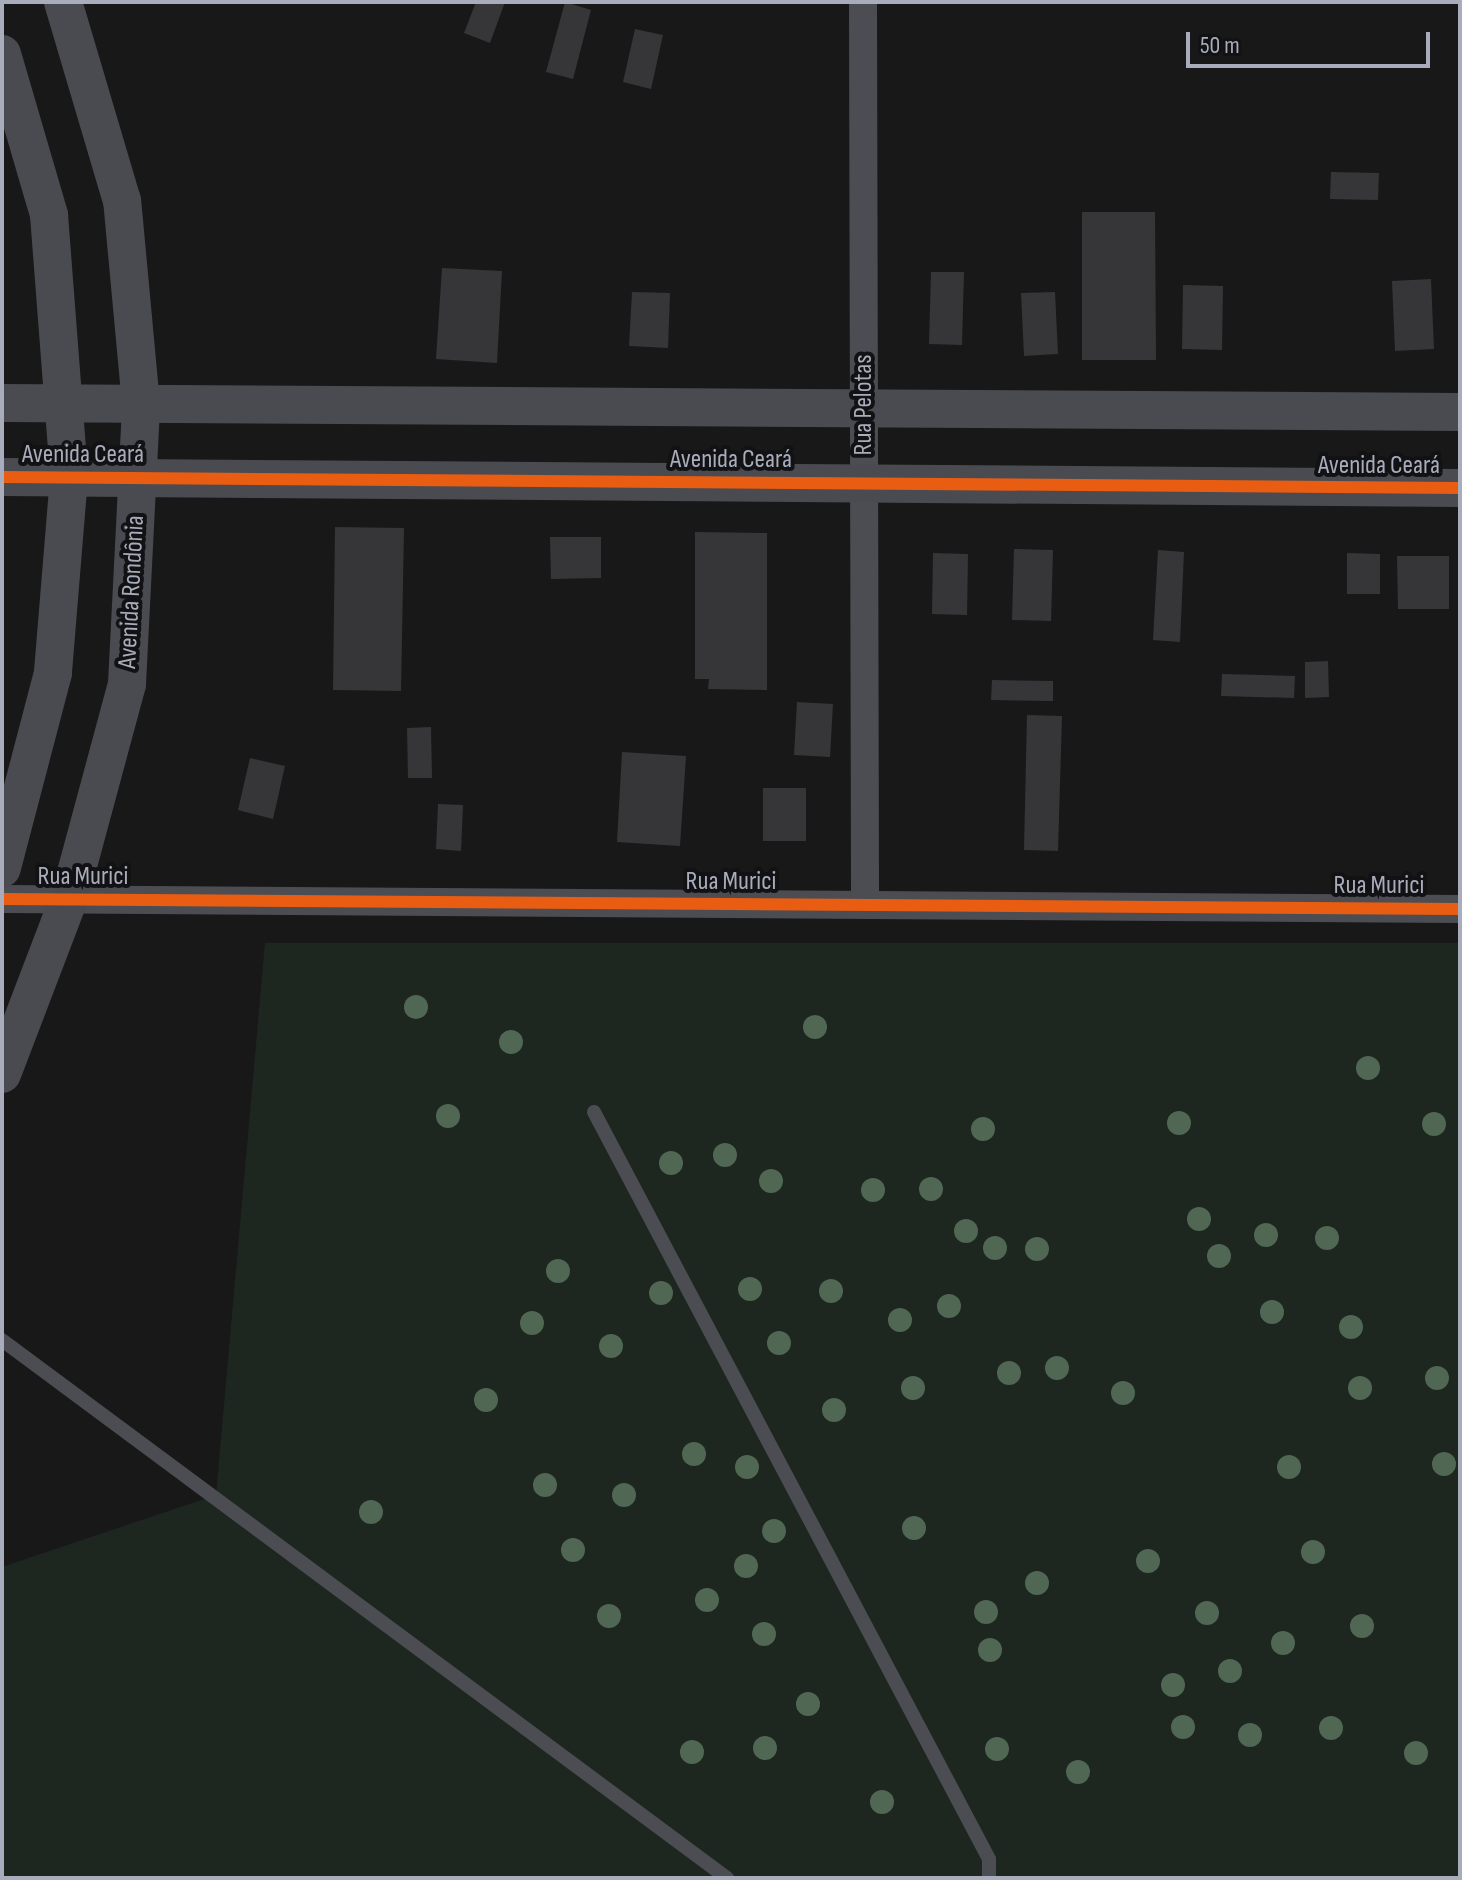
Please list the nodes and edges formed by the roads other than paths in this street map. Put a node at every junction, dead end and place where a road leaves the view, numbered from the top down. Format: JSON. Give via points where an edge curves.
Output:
{"nodes":[{"id":1,"x":63,"y":2,"type":"edge"},
{"id":2,"x":863,"y":2,"type":"edge"},
{"id":3,"x":2,"y":54,"type":"edge"},
{"id":4,"x":2,"y":403,"type":"edge"},
{"id":5,"x":66,"y":403,"type":"junction"},
{"id":6,"x":141,"y":404,"type":"junction"},
{"id":7,"x":864,"y":408,"type":"junction"},
{"id":8,"x":1460,"y":412,"type":"edge"},
{"id":9,"x":2,"y":477,"type":"edge"},
{"id":10,"x":69,"y":477,"type":"junction"},
{"id":11,"x":138,"y":477,"type":"junction"},
{"id":12,"x":864,"y":483,"type":"junction"},
{"id":13,"x":1460,"y":488,"type":"edge"},
{"id":14,"x":2,"y":868,"type":"edge"},
{"id":15,"x":2,"y":899,"type":"edge"},
{"id":16,"x":69,"y":899,"type":"junction"},
{"id":17,"x":865,"y":905,"type":"junction"},
{"id":18,"x":1460,"y":909,"type":"edge"},
{"id":19,"x":2,"y":1074,"type":"edge"},
{"id":20,"x":594,"y":1112,"type":"dead end"},
{"id":21,"x":2,"y":1340,"type":"edge"},
{"id":22,"x":727,"y":1878,"type":"edge"},
{"id":23,"x":989,"y":1878,"type":"edge"}],
"edges":[{"from":1,"to":6,"type":"street","name":"Avenida Rondônia","via":[[122,201]]},
{"from":2,"to":7,"type":"street","name":"Rua Pelotas"},
{"from":3,"to":5,"type":"street","via":[[49,215]]},
{"from":4,"to":5,"type":"street","name":"Avenida Ceará"},
{"from":5,"to":6,"type":"street","name":"Avenida Ceará"},
{"from":5,"to":10,"type":"street"},
{"from":6,"to":7,"type":"street","name":"Avenida Ceará"},
{"from":6,"to":11,"type":"street","name":"Avenida Rondônia"},
{"from":7,"to":8,"type":"street","name":"Avenida Ceará"},
{"from":7,"to":12,"type":"street","name":"Rua Pelotas"},
{"from":9,"to":10,"type":"street","name":"Avenida Ceará"},
{"from":10,"to":11,"type":"street","name":"Avenida Ceará"},
{"from":10,"to":14,"type":"street","via":[[53,673]]},
{"from":11,"to":12,"type":"street","name":"Avenida Ceará"},
{"from":11,"to":16,"type":"street","name":"Avenida Rondônia","via":[[127,684]]},
{"from":12,"to":13,"type":"street","name":"Avenida Ceará"},
{"from":12,"to":17,"type":"street","name":"Rua Pelotas"},
{"from":15,"to":16,"type":"street","name":"Rua Murici"},
{"from":16,"to":17,"type":"street","name":"Rua Murici"},
{"from":16,"to":19,"type":"street","name":"Avenida Rondônia"},
{"from":17,"to":18,"type":"street","name":"Rua Murici"},
{"from":20,"to":23,"type":"lane","via":[[989,1859]]},
{"from":21,"to":22,"type":"lane"}]}
